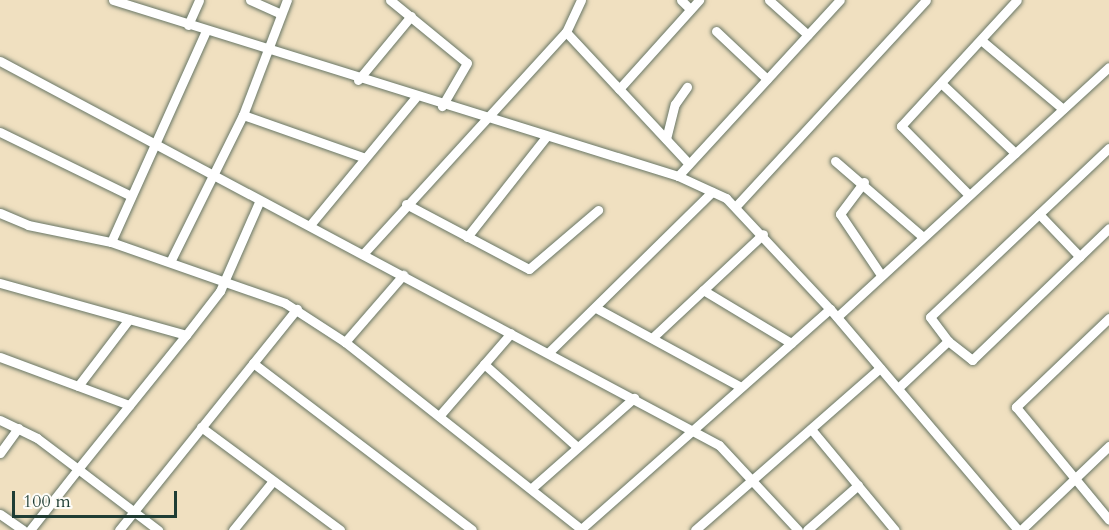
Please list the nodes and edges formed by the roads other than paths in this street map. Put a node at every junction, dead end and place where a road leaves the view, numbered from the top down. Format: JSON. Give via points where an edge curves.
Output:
{"nodes":[{"id":1,"x":199,"y":0,"type":"edge"},
{"id":2,"x":250,"y":0,"type":"edge"},
{"id":3,"x":287,"y":0,"type":"edge"},
{"id":4,"x":390,"y":0,"type":"edge"},
{"id":5,"x":581,"y":0,"type":"edge"},
{"id":6,"x":681,"y":0,"type":"edge"},
{"id":7,"x":699,"y":0,"type":"edge"},
{"id":8,"x":769,"y":0,"type":"edge"},
{"id":9,"x":840,"y":0,"type":"edge"},
{"id":10,"x":927,"y":0,"type":"edge"},
{"id":11,"x":1017,"y":0,"type":"edge"},
{"id":12,"x":120,"y":1,"type":"edge"},
{"id":13,"x":690,"y":9,"type":"junction"},
{"id":14,"x":281,"y":14,"type":"junction"},
{"id":15,"x":411,"y":16,"type":"junction"},
{"id":16,"x":188,"y":25,"type":"junction"},
{"id":17,"x":206,"y":31,"type":"junction"},
{"id":18,"x":716,"y":31,"type":"dead end"},
{"id":19,"x":566,"y":32,"type":"junction"},
{"id":20,"x":808,"y":35,"type":"junction"},
{"id":21,"x":981,"y":40,"type":"junction"},
{"id":22,"x":268,"y":51,"type":"junction"},
{"id":23,"x":0,"y":61,"type":"edge"},
{"id":24,"x":1109,"y":67,"type":"edge"},
{"id":25,"x":767,"y":79,"type":"junction"},
{"id":26,"x":358,"y":81,"type":"junction"},
{"id":27,"x":941,"y":83,"type":"junction"},
{"id":28,"x":687,"y":87,"type":"dead end"},
{"id":29,"x":619,"y":88,"type":"junction"},
{"id":30,"x":415,"y":98,"type":"junction"},
{"id":31,"x":442,"y":106,"type":"junction"},
{"id":32,"x":1063,"y":109,"type":"junction"},
{"id":33,"x":243,"y":115,"type":"junction"},
{"id":34,"x":482,"y":118,"type":"junction"},
{"id":35,"x":0,"y":132,"type":"edge"},
{"id":36,"x":546,"y":137,"type":"junction"},
{"id":37,"x":666,"y":139,"type":"junction"},
{"id":38,"x":155,"y":140,"type":"junction"},
{"id":39,"x":1109,"y":148,"type":"edge"},
{"id":40,"x":1015,"y":153,"type":"junction"},
{"id":41,"x":365,"y":158,"type":"junction"},
{"id":42,"x":835,"y":161,"type":"dead end"},
{"id":43,"x":690,"y":164,"type":"junction"},
{"id":44,"x":210,"y":173,"type":"junction"},
{"id":45,"x":678,"y":176,"type":"junction"},
{"id":46,"x":864,"y":182,"type":"junction"},
{"id":47,"x":712,"y":192,"type":"junction"},
{"id":48,"x":969,"y":195,"type":"junction"},
{"id":49,"x":131,"y":196,"type":"junction"},
{"id":50,"x":260,"y":200,"type":"junction"},
{"id":51,"x":406,"y":204,"type":"junction"},
{"id":52,"x":736,"y":206,"type":"junction"},
{"id":53,"x":598,"y":210,"type":"dead end"},
{"id":54,"x":0,"y":213,"type":"edge"},
{"id":55,"x":1039,"y":214,"type":"junction"},
{"id":56,"x":310,"y":225,"type":"junction"},
{"id":57,"x":1109,"y":228,"type":"edge"},
{"id":58,"x":763,"y":234,"type":"junction"},
{"id":59,"x":467,"y":237,"type":"junction"},
{"id":60,"x":923,"y":237,"type":"junction"},
{"id":61,"x":111,"y":242,"type":"junction"},
{"id":62,"x":363,"y":254,"type":"junction"},
{"id":63,"x":1080,"y":257,"type":"junction"},
{"id":64,"x":170,"y":262,"type":"junction"},
{"id":65,"x":403,"y":275,"type":"junction"},
{"id":66,"x":881,"y":276,"type":"junction"},
{"id":67,"x":223,"y":280,"type":"junction"},
{"id":68,"x":0,"y":283,"type":"edge"},
{"id":69,"x":703,"y":290,"type":"junction"},
{"id":70,"x":596,"y":308,"type":"junction"},
{"id":71,"x":297,"y":309,"type":"junction"},
{"id":72,"x":833,"y":313,"type":"junction"},
{"id":73,"x":1109,"y":318,"type":"edge"},
{"id":74,"x":129,"y":320,"type":"junction"},
{"id":75,"x":511,"y":333,"type":"junction"},
{"id":76,"x":186,"y":335,"type":"junction"},
{"id":77,"x":652,"y":338,"type":"junction"},
{"id":78,"x":948,"y":341,"type":"junction"},
{"id":79,"x":345,"y":342,"type":"junction"},
{"id":80,"x":791,"y":343,"type":"junction"},
{"id":81,"x":548,"y":353,"type":"junction"},
{"id":82,"x":0,"y":357,"type":"edge"},
{"id":83,"x":253,"y":363,"type":"junction"},
{"id":84,"x":484,"y":364,"type":"junction"},
{"id":85,"x":880,"y":368,"type":"junction"},
{"id":86,"x":78,"y":386,"type":"junction"},
{"id":87,"x":741,"y":387,"type":"junction"},
{"id":88,"x":898,"y":388,"type":"junction"},
{"id":89,"x":634,"y":398,"type":"junction"},
{"id":90,"x":129,"y":405,"type":"junction"},
{"id":91,"x":440,"y":415,"type":"junction"},
{"id":92,"x":0,"y":420,"type":"edge"},
{"id":93,"x":201,"y":427,"type":"junction"},
{"id":94,"x":18,"y":428,"type":"junction"},
{"id":95,"x":811,"y":429,"type":"junction"},
{"id":96,"x":693,"y":430,"type":"junction"},
{"id":97,"x":575,"y":445,"type":"junction"},
{"id":98,"x":1109,"y":446,"type":"edge"},
{"id":99,"x":0,"y":453,"type":"edge"},
{"id":100,"x":78,"y":469,"type":"junction"},
{"id":101,"x":753,"y":478,"type":"junction"},
{"id":102,"x":1074,"y":480,"type":"junction"},
{"id":103,"x":273,"y":481,"type":"junction"},
{"id":104,"x":858,"y":485,"type":"junction"},
{"id":105,"x":533,"y":487,"type":"junction"},
{"id":106,"x":0,"y":514,"type":"edge"},
{"id":107,"x":131,"y":515,"type":"junction"},
{"id":108,"x":1109,"y":520,"type":"edge"},
{"id":109,"x":466,"y":528,"type":"edge"},
{"id":110,"x":24,"y":530,"type":"edge"},
{"id":111,"x":30,"y":530,"type":"edge"},
{"id":112,"x":119,"y":530,"type":"edge"},
{"id":113,"x":158,"y":530,"type":"edge"},
{"id":114,"x":233,"y":530,"type":"edge"},
{"id":115,"x":339,"y":530,"type":"edge"},
{"id":116,"x":580,"y":530,"type":"edge"},
{"id":117,"x":695,"y":530,"type":"edge"},
{"id":118,"x":798,"y":530,"type":"edge"},
{"id":119,"x":807,"y":530,"type":"edge"},
{"id":120,"x":895,"y":530,"type":"edge"},
{"id":121,"x":1020,"y":530,"type":"edge"}],
"edges":[{"from":1,"to":16,"type":"street"},
{"from":2,"to":14,"type":"street"},
{"from":3,"to":14,"type":"street"},
{"from":4,"to":15,"type":"street"},
{"from":5,"to":19,"type":"street"},
{"from":6,"to":13,"type":"street"},
{"from":7,"to":13,"type":"street"},
{"from":8,"to":20,"type":"street"},
{"from":9,"to":20,"type":"street"},
{"from":10,"to":52,"type":"street"},
{"from":11,"to":21,"type":"street"},
{"from":12,"to":16,"type":"street"},
{"from":13,"to":29,"type":"street"},
{"from":14,"to":22,"type":"street"},
{"from":15,"to":26,"type":"street"},
{"from":15,"to":31,"type":"street","via":[[467,63]]},
{"from":16,"to":17,"type":"street"},
{"from":17,"to":22,"type":"street"},
{"from":17,"to":38,"type":"street"},
{"from":18,"to":25,"type":"street"},
{"from":19,"to":29,"type":"street"},
{"from":19,"to":34,"type":"street"},
{"from":20,"to":25,"type":"street"},
{"from":21,"to":27,"type":"street"},
{"from":21,"to":32,"type":"street"},
{"from":22,"to":26,"type":"street"},
{"from":22,"to":33,"type":"street"},
{"from":23,"to":38,"type":"street"},
{"from":24,"to":32,"type":"street"},
{"from":25,"to":43,"type":"street"},
{"from":26,"to":30,"type":"street"},
{"from":27,"to":40,"type":"street"},
{"from":27,"to":48,"type":"street","via":[[900,128]]},
{"from":28,"to":37,"type":"street","via":[[675,104]]},
{"from":29,"to":37,"type":"street"},
{"from":30,"to":31,"type":"street"},
{"from":30,"to":41,"type":"street"},
{"from":31,"to":34,"type":"street"},
{"from":32,"to":40,"type":"street"},
{"from":33,"to":41,"type":"street"},
{"from":33,"to":44,"type":"street"},
{"from":34,"to":36,"type":"street"},
{"from":34,"to":51,"type":"street"},
{"from":35,"to":49,"type":"street"},
{"from":36,"to":45,"type":"street"},
{"from":36,"to":59,"type":"street"},
{"from":37,"to":43,"type":"street"},
{"from":38,"to":44,"type":"street"},
{"from":38,"to":49,"type":"street"},
{"from":39,"to":55,"type":"street"},
{"from":40,"to":48,"type":"street"},
{"from":41,"to":56,"type":"street"},
{"from":42,"to":46,"type":"street"},
{"from":43,"to":45,"type":"street"},
{"from":44,"to":50,"type":"street"},
{"from":44,"to":64,"type":"street"},
{"from":45,"to":47,"type":"street"},
{"from":46,"to":60,"type":"street"},
{"from":46,"to":66,"type":"street","via":[[840,214]]},
{"from":47,"to":52,"type":"street"},
{"from":47,"to":70,"type":"street"},
{"from":48,"to":60,"type":"street"},
{"from":49,"to":61,"type":"street"},
{"from":50,"to":56,"type":"street"},
{"from":50,"to":67,"type":"street"},
{"from":51,"to":59,"type":"street"},
{"from":51,"to":62,"type":"street"},
{"from":52,"to":58,"type":"street"},
{"from":53,"to":59,"type":"street","via":[[534,269]]},
{"from":54,"to":61,"type":"street","via":[[28,225]]},
{"from":55,"to":63,"type":"street"},
{"from":55,"to":78,"type":"street","via":[[930,317]]},
{"from":56,"to":62,"type":"street"},
{"from":57,"to":63,"type":"street"},
{"from":58,"to":69,"type":"street"},
{"from":58,"to":72,"type":"street"},
{"from":60,"to":66,"type":"street"},
{"from":61,"to":64,"type":"street"},
{"from":62,"to":65,"type":"street"},
{"from":63,"to":78,"type":"street","via":[[972,360]]},
{"from":64,"to":67,"type":"street"},
{"from":65,"to":75,"type":"street"},
{"from":65,"to":79,"type":"street"},
{"from":66,"to":72,"type":"street"},
{"from":67,"to":71,"type":"street"},
{"from":67,"to":76,"type":"street"},
{"from":68,"to":74,"type":"street"},
{"from":69,"to":77,"type":"street"},
{"from":69,"to":80,"type":"street"},
{"from":70,"to":77,"type":"street"},
{"from":70,"to":81,"type":"street"},
{"from":71,"to":79,"type":"street"},
{"from":71,"to":83,"type":"street"},
{"from":72,"to":80,"type":"street"},
{"from":72,"to":85,"type":"street"},
{"from":73,"to":102,"type":"street","via":[[1016,407]]},
{"from":74,"to":76,"type":"street"},
{"from":74,"to":86,"type":"street"},
{"from":75,"to":81,"type":"street"},
{"from":75,"to":84,"type":"street"},
{"from":76,"to":90,"type":"street"},
{"from":77,"to":87,"type":"street"},
{"from":78,"to":88,"type":"street"},
{"from":79,"to":91,"type":"street"},
{"from":80,"to":87,"type":"street"},
{"from":81,"to":89,"type":"street"},
{"from":82,"to":86,"type":"street"},
{"from":83,"to":93,"type":"street"},
{"from":83,"to":109,"type":"street"},
{"from":84,"to":91,"type":"street"},
{"from":84,"to":97,"type":"street"},
{"from":85,"to":88,"type":"street"},
{"from":85,"to":95,"type":"street"},
{"from":86,"to":90,"type":"street"},
{"from":87,"to":96,"type":"street"},
{"from":88,"to":121,"type":"street"},
{"from":89,"to":96,"type":"street"},
{"from":89,"to":97,"type":"street","via":[[596,436]]},
{"from":90,"to":100,"type":"street"},
{"from":91,"to":105,"type":"street"},
{"from":92,"to":94,"type":"street"},
{"from":93,"to":103,"type":"street"},
{"from":93,"to":107,"type":"street"},
{"from":94,"to":99,"type":"street"},
{"from":94,"to":100,"type":"street"},
{"from":95,"to":101,"type":"street"},
{"from":95,"to":104,"type":"street"},
{"from":96,"to":101,"type":"street","via":[[727,451]]},
{"from":96,"to":116,"type":"street"},
{"from":97,"to":105,"type":"street"},
{"from":98,"to":102,"type":"street"},
{"from":100,"to":107,"type":"street"},
{"from":100,"to":111,"type":"street"},
{"from":101,"to":117,"type":"street"},
{"from":101,"to":118,"type":"street"},
{"from":102,"to":108,"type":"street"},
{"from":102,"to":121,"type":"street"},
{"from":103,"to":114,"type":"street"},
{"from":103,"to":115,"type":"street"},
{"from":104,"to":119,"type":"street"},
{"from":104,"to":120,"type":"street"},
{"from":105,"to":116,"type":"street"},
{"from":106,"to":110,"type":"street"},
{"from":107,"to":112,"type":"street"},
{"from":107,"to":113,"type":"street"}]}
